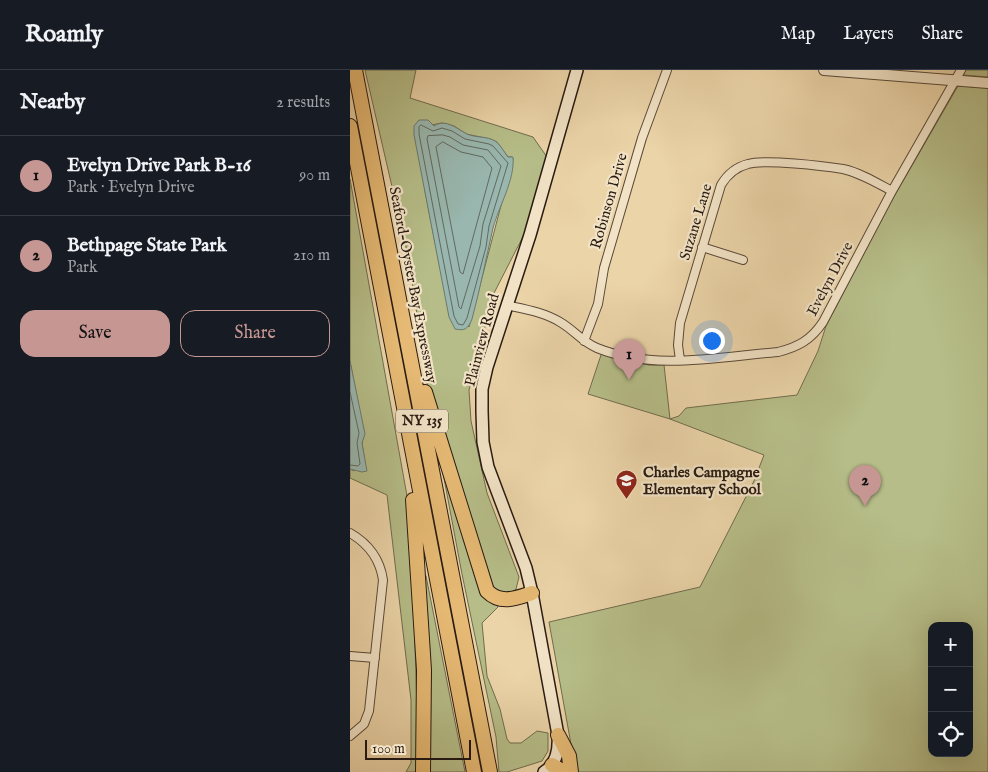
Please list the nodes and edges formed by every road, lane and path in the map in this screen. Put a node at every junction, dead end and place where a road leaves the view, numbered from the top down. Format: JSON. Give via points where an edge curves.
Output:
{"nodes":[{"id":1,"x":355,"y":70,"type":"edge"},
{"id":2,"x":577,"y":70,"type":"edge"},
{"id":3,"x":667,"y":70,"type":"edge"},
{"id":4,"x":824,"y":70,"type":"edge"},
{"id":5,"x":961,"y":70,"type":"edge"},
{"id":6,"x":955,"y":80,"type":"junction"},
{"id":7,"x":988,"y":83,"type":"edge"},
{"id":8,"x":350,"y":126,"type":"edge"},
{"id":9,"x":892,"y":192,"type":"junction"},
{"id":10,"x":702,"y":247,"type":"junction"},
{"id":11,"x":743,"y":260,"type":"dead end"},
{"id":12,"x":506,"y":305,"type":"junction"},
{"id":13,"x":404,"y":324,"type":"junction"},
{"id":14,"x":584,"y":341,"type":"junction"},
{"id":15,"x":680,"y":360,"type":"junction"},
{"id":16,"x":408,"y":429,"type":"junction"},
{"id":17,"x":350,"y":533,"type":"edge"},
{"id":18,"x":532,"y":592,"type":"junction"},
{"id":19,"x":350,"y":656,"type":"edge"},
{"id":20,"x":375,"y":658,"type":"junction"},
{"id":21,"x":558,"y":734,"type":"junction"},
{"id":22,"x":350,"y":736,"type":"edge"},
{"id":23,"x":553,"y":770,"type":"edge"},
{"id":24,"x":423,"y":772,"type":"edge"},
{"id":25,"x":474,"y":772,"type":"edge"},
{"id":26,"x":490,"y":772,"type":"edge"},
{"id":27,"x":571,"y":772,"type":"edge"}],
"edges":[{"from":1,"to":13,"type":"highway","name":"Seaford-Oyster Bay Expressway","number":"NY 135"},
{"from":2,"to":12,"type":"main road","name":"Plainview Road","via":[[530,235]]},
{"from":3,"to":14,"type":"street","name":"Robinson Drive","via":[[642,138],[604,268],[598,304]]},
{"from":4,"to":6,"type":"street"},
{"from":5,"to":6,"type":"street","name":"Evelyn Drive"},
{"from":6,"to":7,"type":"street"},
{"from":6,"to":9,"type":"street","name":"Evelyn Drive"},
{"from":8,"to":16,"type":"highway","number":"NY 135"},
{"from":9,"to":10,"type":"street","name":"Suzane Lane","via":[[866,177],[844,170],[749,164],[731,172],[721,185]]},
{"from":9,"to":15,"type":"street","name":"Evelyn Drive","via":[[823,322],[808,341],[778,352]]},
{"from":10,"to":11,"type":"street"},
{"from":10,"to":15,"type":"street","name":"Suzane Lane","via":[[680,323]]},
{"from":12,"to":14,"type":"street","name":"Evelyn Drive","via":[[558,320]]},
{"from":12,"to":18,"type":"main road","name":"Plainview Road","via":[[482,390],[483,442],[488,467]]},
{"from":13,"to":18,"type":"highway","via":[[485,586],[495,597],[505,600]]},
{"from":13,"to":26,"type":"highway","name":"Seaford-Oyster Bay Expressway","number":"NY 135"},
{"from":14,"to":15,"type":"street","name":"Evelyn Drive","via":[[639,360]]},
{"from":16,"to":24,"type":"highway","via":[[424,670]]},
{"from":16,"to":25,"type":"highway","number":"NY 135"},
{"from":17,"to":20,"type":"street","via":[[372,551],[382,573]]},
{"from":18,"to":21,"type":"main road","name":"Plainview Road"},
{"from":19,"to":20,"type":"street"},
{"from":20,"to":22,"type":"street","via":[[368,717],[357,733]]},
{"from":21,"to":23,"type":"main road","name":"Plainview Road"},
{"from":21,"to":27,"type":"highway","via":[[569,756]]}]}
